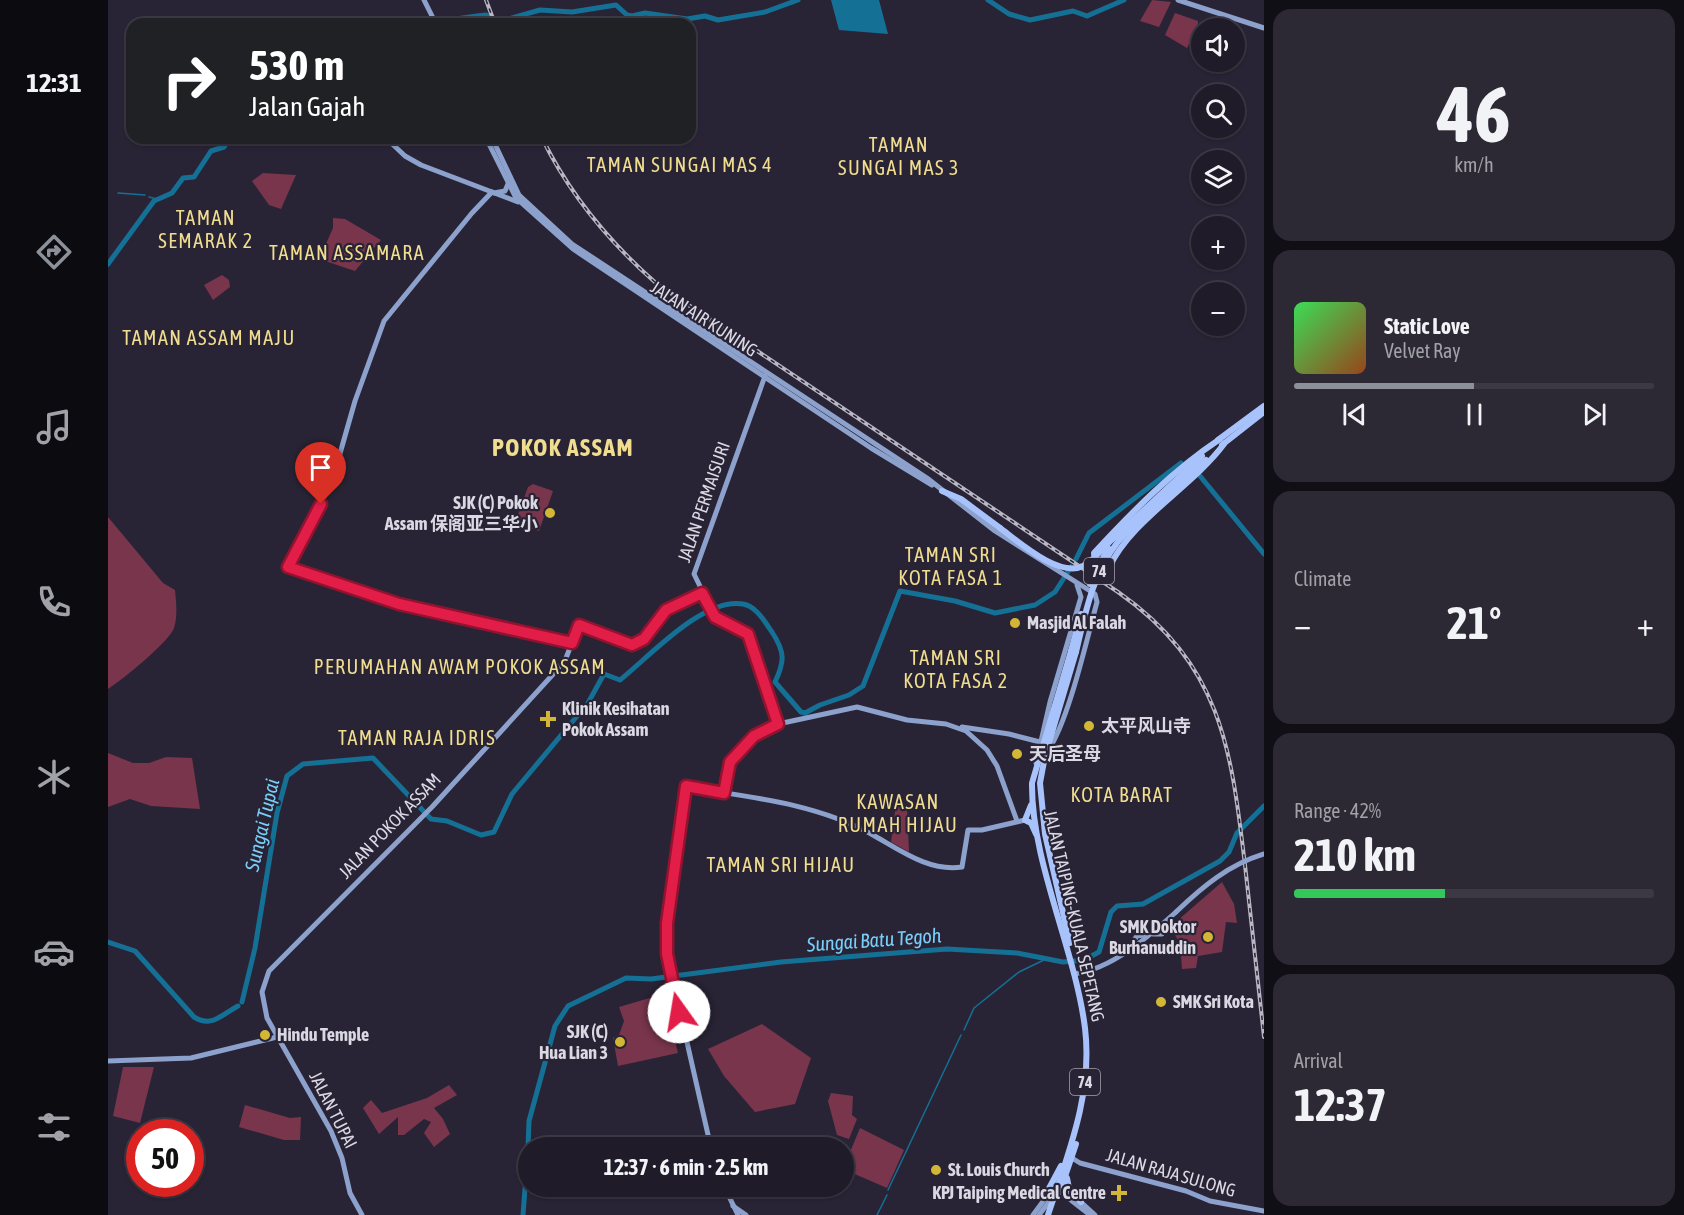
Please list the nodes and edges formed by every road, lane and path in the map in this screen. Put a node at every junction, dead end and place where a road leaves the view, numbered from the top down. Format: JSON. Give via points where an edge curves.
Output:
{"nodes":[{"id":1,"x":424,"y":0,"type":"edge"},
{"id":2,"x":1178,"y":0,"type":"edge"},
{"id":3,"x":433,"y":17,"type":"edge"},
{"id":4,"x":1264,"y":28,"type":"edge"},
{"id":5,"x":393,"y":144,"type":"edge"},
{"id":6,"x":489,"y":144,"type":"edge"},
{"id":7,"x":495,"y":144,"type":"edge"},
{"id":8,"x":508,"y":184,"type":"junction"},
{"id":9,"x":495,"y":193,"type":"junction"},
{"id":10,"x":516,"y":194,"type":"junction"},
{"id":11,"x":519,"y":202,"type":"junction"},
{"id":12,"x":766,"y":374,"type":"junction"},
{"id":13,"x":1264,"y":406,"type":"edge"},
{"id":14,"x":1264,"y":412,"type":"edge"},
{"id":15,"x":1222,"y":441,"type":"junction"},
{"id":16,"x":942,"y":491,"type":"junction"},
{"id":17,"x":1154,"y":504,"type":"junction"},
{"id":18,"x":1115,"y":537,"type":"junction"},
{"id":19,"x":1074,"y":582,"type":"junction"},
{"id":20,"x":1090,"y":592,"type":"junction"},
{"id":21,"x":702,"y":593,"type":"junction"},
{"id":22,"x":1081,"y":597,"type":"junction"},
{"id":23,"x":1076,"y":612,"type":"junction"},
{"id":24,"x":1092,"y":617,"type":"junction"},
{"id":25,"x":565,"y":642,"type":"junction"},
{"id":26,"x":572,"y":643,"type":"junction"},
{"id":27,"x":569,"y":651,"type":"junction"},
{"id":28,"x":1073,"y":652,"type":"junction"},
{"id":29,"x":778,"y":724,"type":"junction"},
{"id":30,"x":957,"y":728,"type":"junction"},
{"id":31,"x":976,"y":729,"type":"junction"},
{"id":32,"x":966,"y":731,"type":"junction"},
{"id":33,"x":1041,"y":740,"type":"junction"},
{"id":34,"x":1045,"y":756,"type":"junction"},
{"id":35,"x":1035,"y":770,"type":"junction"},
{"id":36,"x":724,"y":793,"type":"junction"},
{"id":37,"x":1035,"y":802,"type":"junction"},
{"id":38,"x":1025,"y":820,"type":"junction"},
{"id":39,"x":1017,"y":821,"type":"junction"},
{"id":40,"x":1040,"y":841,"type":"junction"},
{"id":41,"x":1264,"y":854,"type":"edge"},
{"id":42,"x":1072,"y":958,"type":"junction"},
{"id":43,"x":1075,"y":971,"type":"junction"},
{"id":44,"x":270,"y":1025,"type":"junction"},
{"id":45,"x":278,"y":1037,"type":"junction"},
{"id":46,"x":261,"y":1041,"type":"junction"},
{"id":47,"x":108,"y":1061,"type":"edge"},
{"id":48,"x":295,"y":1068,"type":"junction"},
{"id":49,"x":708,"y":1137,"type":"edge"},
{"id":50,"x":1071,"y":1154,"type":"junction"},
{"id":51,"x":1067,"y":1174,"type":"junction"},
{"id":52,"x":1058,"y":1192,"type":"junction"},
{"id":53,"x":1046,"y":1194,"type":"junction"},
{"id":54,"x":729,"y":1197,"type":"edge"},
{"id":55,"x":1082,"y":1202,"type":"junction"},
{"id":56,"x":733,"y":1206,"type":"junction"},
{"id":57,"x":1264,"y":1211,"type":"edge"},
{"id":58,"x":362,"y":1215,"type":"edge"},
{"id":59,"x":738,"y":1215,"type":"edge"},
{"id":60,"x":746,"y":1215,"type":"edge"},
{"id":61,"x":1033,"y":1215,"type":"edge"},
{"id":62,"x":1039,"y":1215,"type":"edge"},
{"id":63,"x":1049,"y":1215,"type":"edge"},
{"id":64,"x":1090,"y":1215,"type":"edge"},
{"id":65,"x":1095,"y":1215,"type":"edge"}],
"edges":[{"from":1,"to":3,"type":"street"},
{"from":2,"to":4,"type":"street"},
{"from":5,"to":9,"type":"street","via":[[412,161]]},
{"from":6,"to":8,"type":"street","name":"JALAN AIR KUNING"},
{"from":7,"to":10,"type":"street","name":"JALAN AIR KUNING"},
{"from":8,"to":9,"type":"street","via":[[506,191]]},
{"from":8,"to":10,"type":"street","name":"JALAN AIR KUNING"},
{"from":9,"to":10,"type":"street"},
{"from":9,"to":11,"type":"street"},
{"from":9,"to":25,"type":"street","via":[[472,213],[384,321],[335,471],[288,567],[399,604]]},
{"from":10,"to":11,"type":"street","name":"JALAN AIR KUNING"},
{"from":10,"to":12,"type":"street","name":"JALAN AIR KUNING","via":[[572,244]]},
{"from":11,"to":12,"type":"street","name":"JALAN AIR KUNING","via":[[573,249]]},
{"from":12,"to":16,"type":"street","name":"JALAN AIR KUNING","via":[[871,448]]},
{"from":12,"to":21,"type":"street","name":"JALAN PERMAISURI","via":[[696,567],[694,574]]},
{"from":13,"to":15,"type":"main road","name":"JALAN TAIPING-KUALA SEPETANG","number":"74"},
{"from":14,"to":15,"type":"main road","name":"JALAN TAIPING-KUALA SEPETANG","number":"74"},
{"from":15,"to":15,"type":"main road","via":[[1190,482],[1124,542],[1109,568],[1093,562],[1094,553],[1119,526],[1190,460]]},
{"from":15,"to":17,"type":"main road","name":"JALAN TAIPING-KUALA SEPETANG","number":"74"},
{"from":16,"to":18,"type":"main road","bridge":true,"via":[[961,499],[1053,564],[1067,569],[1086,565]]},
{"from":16,"to":19,"type":"street","name":"JALAN AIR KUNING"},
{"from":17,"to":18,"type":"main road","name":"JALAN TAIPING-KUALA SEPETANG","number":"74"},
{"from":17,"to":28,"type":"main road","name":"JALAN TAIPING-KUALA SEPETANG","number":"74","bridge":true,"via":[[1117,543],[1103,565]]},
{"from":18,"to":28,"type":"main road","name":"JALAN TAIPING-KUALA SEPETANG","number":"74","bridge":true,"via":[[1094,574]]},
{"from":19,"to":20,"type":"street"},
{"from":19,"to":22,"type":"street"},
{"from":20,"to":22,"type":"street"},
{"from":20,"to":24,"type":"street","via":[[1097,597]]},
{"from":21,"to":26,"type":"street","name":"JALAN POKOK ASSAM","via":[[666,610],[637,645],[579,625]]},
{"from":21,"to":29,"type":"street","name":"JALAN PERMAISURI","via":[[717,619],[748,634]]},
{"from":22,"to":23,"type":"street"},
{"from":23,"to":24,"type":"street"},
{"from":23,"to":33,"type":"street"},
{"from":24,"to":34,"type":"street","via":[[1062,719]]},
{"from":25,"to":26,"type":"street"},
{"from":25,"to":27,"type":"street"},
{"from":26,"to":27,"type":"street","name":"JALAN POKOK ASSAM"},
{"from":27,"to":44,"type":"street","name":"JALAN POKOK ASSAM","via":[[556,671],[425,813],[269,971],[262,992]]},
{"from":28,"to":34,"type":"main road","name":"JALAN TAIPING-KUALA SEPETANG","number":"74"},
{"from":28,"to":35,"type":"main road","name":"JALAN TAIPING-KUALA SEPETANG","number":"74"},
{"from":29,"to":30,"type":"street","via":[[857,707]]},
{"from":29,"to":36,"type":"street","via":[[754,736],[730,762]]},
{"from":30,"to":31,"type":"street"},
{"from":30,"to":32,"type":"street"},
{"from":31,"to":32,"type":"street"},
{"from":31,"to":33,"type":"street"},
{"from":32,"to":39,"type":"street","via":[[987,750],[997,766]]},
{"from":33,"to":35,"type":"street"},
{"from":34,"to":37,"type":"main road","name":"JALAN TAIPING-KUALA SEPETANG","number":"74"},
{"from":35,"to":37,"type":"main road","name":"JALAN TAIPING-KUALA SEPETANG","number":"74"},
{"from":36,"to":39,"type":"street","via":[[780,802],[849,822],[918,860],[955,868],[962,867],[968,830]]},
{"from":36,"to":49,"type":"street","via":[[686,786],[668,902],[668,963]]},
{"from":37,"to":38,"type":"main road"},
{"from":37,"to":40,"type":"main road","name":"JALAN TAIPING-KUALA SEPETANG","number":"74"},
{"from":37,"to":42,"type":"main road","name":"JALAN TAIPING-KUALA SEPETANG","number":"74"},
{"from":38,"to":39,"type":"street"},
{"from":38,"to":40,"type":"main road","via":[[1031,823]]},
{"from":40,"to":42,"type":"main road","name":"JALAN TAIPING-KUALA SEPETANG","number":"74"},
{"from":41,"to":43,"type":"street","bridge":true,"via":[[1222,873],[1148,935],[1137,936],[1127,949],[1102,966]]},
{"from":42,"to":43,"type":"main road","name":"JALAN TAIPING-KUALA SEPETANG","number":"74"},
{"from":43,"to":50,"type":"main road","name":"JALAN TAIPING-KUALA SEPETANG","number":"74","via":[[1085,1028],[1086,1062],[1082,1106]]},
{"from":44,"to":45,"type":"street","name":"JALAN TUPAI"},
{"from":44,"to":46,"type":"street"},
{"from":44,"to":48,"type":"street","via":[[288,1048]]},
{"from":45,"to":46,"type":"street"},
{"from":45,"to":48,"type":"street","name":"JALAN TUPAI"},
{"from":46,"to":47,"type":"street","via":[[192,1058]]},
{"from":48,"to":58,"type":"street","name":"JALAN TUPAI","via":[[335,1139],[350,1193]]},
{"from":50,"to":51,"type":"main road","name":"JALAN TAIPING-KUALA SEPETANG","number":"74"},
{"from":50,"to":52,"type":"main road","name":"JALAN TAIPING-KUALA SEPETANG","number":"74"},
{"from":50,"to":53,"type":"main road"},
{"from":50,"to":57,"type":"street","name":"JALAN RAJA SULONG","via":[[1080,1163],[1232,1206]]},
{"from":51,"to":52,"type":"main road","name":"JALAN TAIPING-KUALA SEPETANG","number":"74"},
{"from":51,"to":55,"type":"main road","via":[[1069,1188]]},
{"from":52,"to":53,"type":"street"},
{"from":52,"to":55,"type":"street"},
{"from":52,"to":62,"type":"street"},
{"from":52,"to":63,"type":"main road","number":"74"},
{"from":52,"to":64,"type":"street"},
{"from":53,"to":61,"type":"street"},
{"from":54,"to":56,"type":"street"},
{"from":55,"to":65,"type":"street"},
{"from":56,"to":59,"type":"street"},
{"from":56,"to":60,"type":"street"},
{"from":62,"to":63,"type":"main road"}]}
